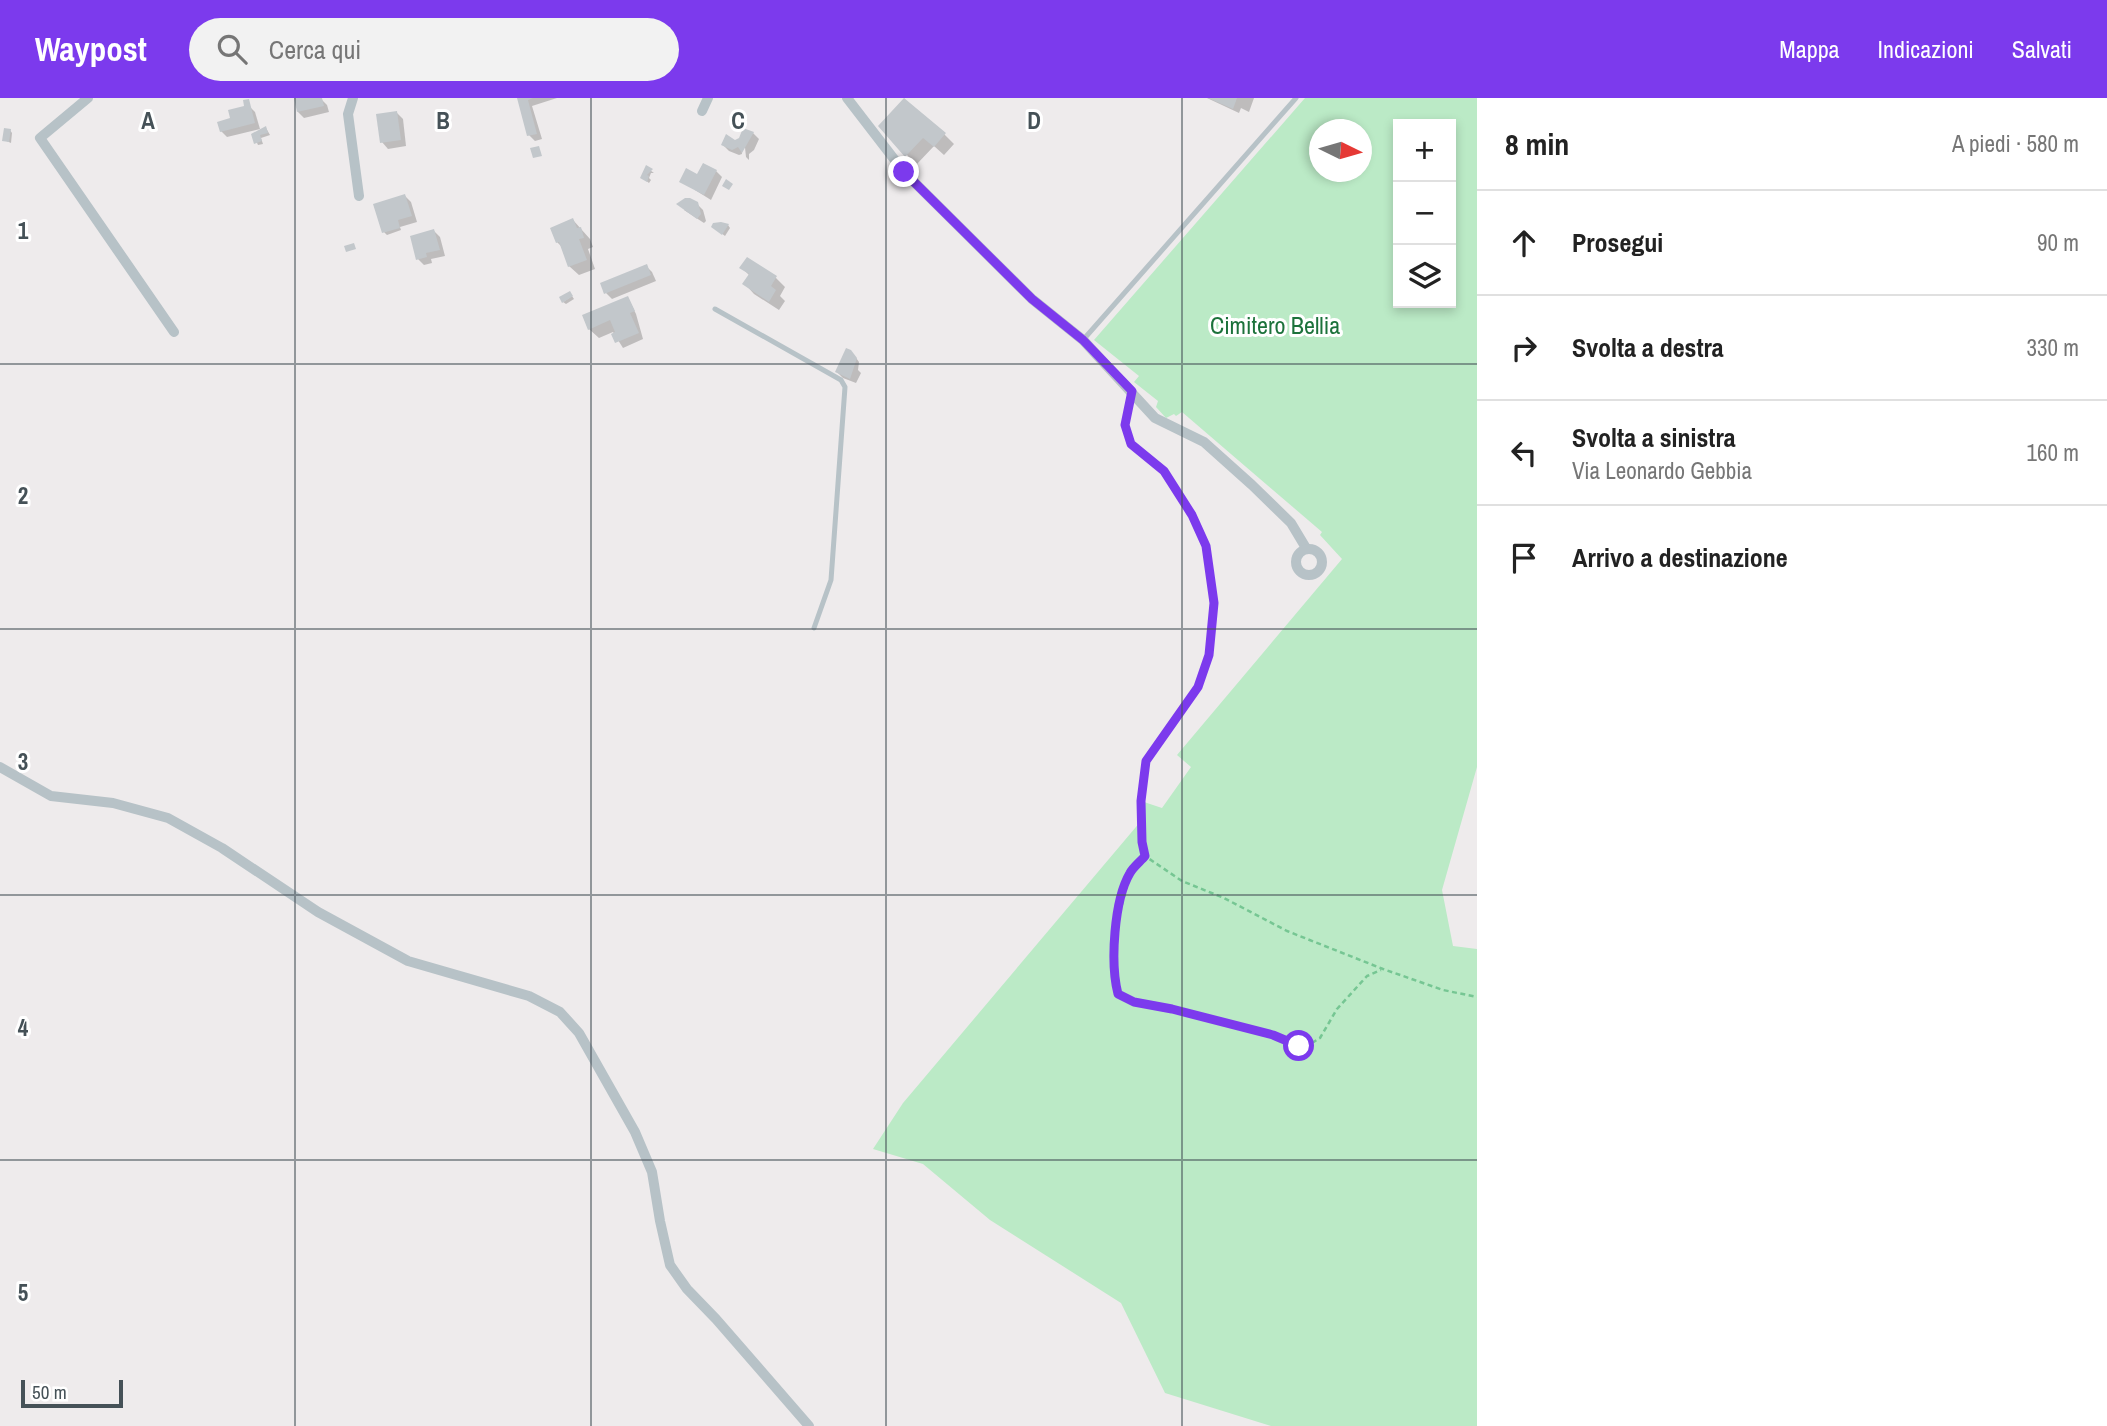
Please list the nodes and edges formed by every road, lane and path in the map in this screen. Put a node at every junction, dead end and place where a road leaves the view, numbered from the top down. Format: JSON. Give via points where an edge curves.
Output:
{"nodes":[{"id":1,"x":88,"y":98,"type":"edge"},
{"id":2,"x":353,"y":98,"type":"edge"},
{"id":3,"x":708,"y":98,"type":"edge"},
{"id":4,"x":848,"y":98,"type":"edge"},
{"id":5,"x":1296,"y":98,"type":"edge"},
{"id":6,"x":702,"y":111,"type":"dead end"},
{"id":7,"x":359,"y":196,"type":"dead end"},
{"id":8,"x":715,"y":309,"type":"dead end"},
{"id":9,"x":174,"y":332,"type":"dead end"},
{"id":10,"x":1083,"y":340,"type":"junction"},
{"id":11,"x":1132,"y":391,"type":"junction"},
{"id":12,"x":1306,"y":548,"type":"dead end"},
{"id":13,"x":814,"y":628,"type":"dead end"},
{"id":14,"x":0,"y":766,"type":"edge"},
{"id":15,"x":1145,"y":856,"type":"junction"},
{"id":16,"x":1383,"y":969,"type":"junction"},
{"id":17,"x":1477,"y":997,"type":"edge"},
{"id":18,"x":809,"y":1426,"type":"edge"}],
"edges":[{"from":1,"to":9,"type":"street","via":[[40,138]]},
{"from":2,"to":7,"type":"street","via":[[348,114]]},
{"from":3,"to":6,"type":"street"},
{"from":4,"to":10,"type":"street","via":[[904,172],[1032,299]]},
{"from":5,"to":10,"type":"lane"},
{"from":8,"to":13,"type":"lane","via":[[841,380],[845,387],[831,580]]},
{"from":10,"to":11,"type":"street"},
{"from":11,"to":12,"type":"street","via":[[1156,418],[1203,442],[1252,485],[1291,523]]},
{"from":11,"to":15,"type":"path","via":[[1125,425],[1131,444],[1164,471],[1192,515],[1206,546],[1214,603],[1209,655],[1198,687],[1146,761],[1141,801]]},
{"from":14,"to":18,"type":"street","via":[[51,796],[113,803],[168,818],[318,912],[408,961],[529,996],[560,1012],[579,1033],[635,1132],[652,1172],[670,1265]]},
{"from":15,"to":16,"type":"path","via":[[1182,881],[1287,931]]},
{"from":15,"to":16,"type":"path","via":[[1130,873],[1115,932],[1118,994],[1134,1002],[1273,1035],[1299,1046],[1320,1038],[1337,1009],[1367,976]]},
{"from":16,"to":17,"type":"path"}]}
